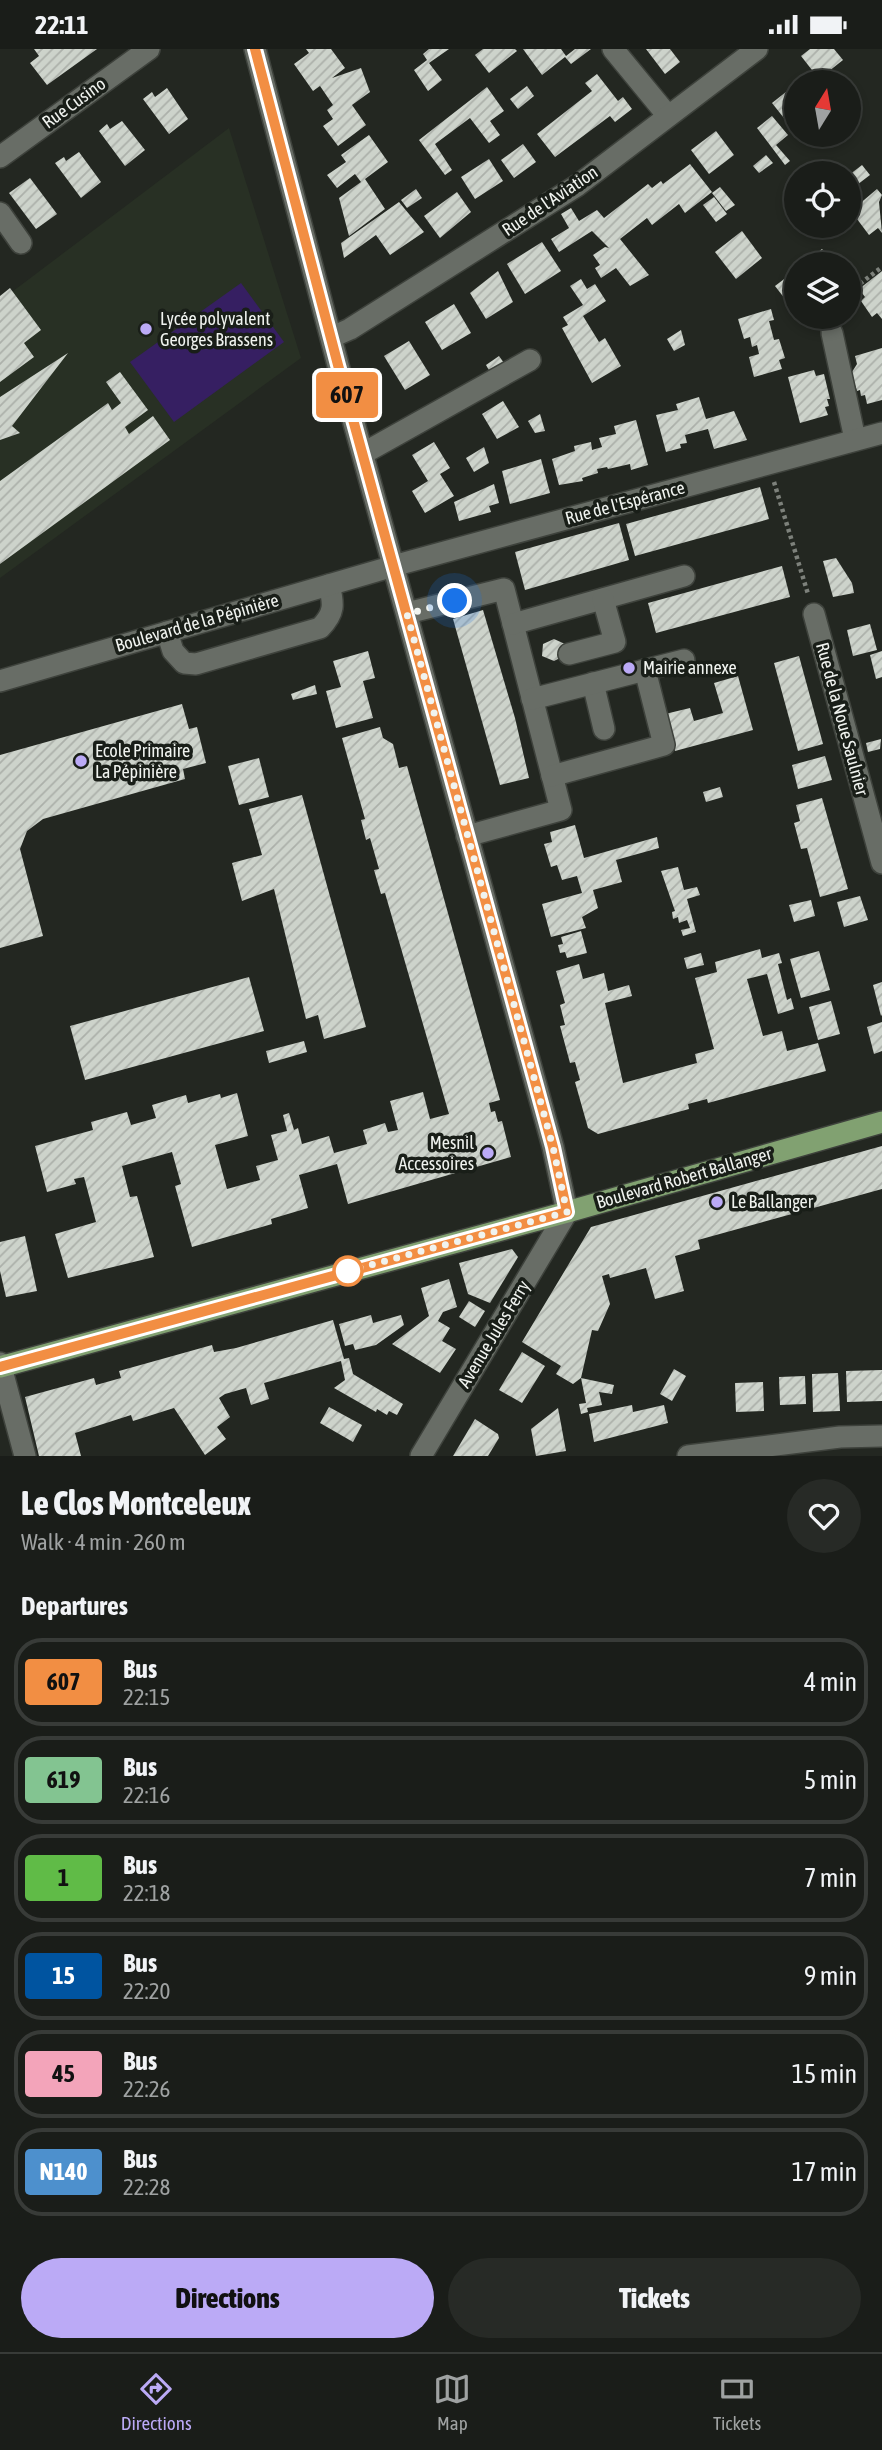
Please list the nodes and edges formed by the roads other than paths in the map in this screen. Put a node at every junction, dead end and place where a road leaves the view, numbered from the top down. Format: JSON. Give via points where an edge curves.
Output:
{"nodes":[{"id":1,"x":149,"y":49,"type":"edge"},
{"id":2,"x":255,"y":49,"type":"edge"},
{"id":3,"x":613,"y":49,"type":"edge"},
{"id":4,"x":757,"y":49,"type":"edge"},
{"id":5,"x":668,"y":116,"type":"junction"},
{"id":6,"x":0,"y":157,"type":"edge"},
{"id":7,"x":0,"y":213,"type":"edge"},
{"id":8,"x":22,"y":243,"type":"dead end"},
{"id":9,"x":832,"y":333,"type":"dead end"},
{"id":10,"x":332,"y":337,"type":"junction"},
{"id":11,"x":530,"y":360,"type":"dead end"},
{"id":12,"x":882,"y":433,"type":"edge"},
{"id":13,"x":855,"y":439,"type":"junction"},
{"id":14,"x":364,"y":453,"type":"junction"},
{"id":15,"x":394,"y":565,"type":"junction"},
{"id":16,"x":684,"y":576,"type":"dead end"},
{"id":17,"x":329,"y":585,"type":"junction"},
{"id":18,"x":603,"y":599,"type":"junction"},
{"id":19,"x":407,"y":614,"type":"junction"},
{"id":20,"x":814,"y":614,"type":"road end"},
{"id":21,"x":513,"y":624,"type":"junction"},
{"id":22,"x":167,"y":632,"type":"junction"},
{"id":23,"x":569,"y":654,"type":"dead end"},
{"id":24,"x":684,"y":660,"type":"dead end"},
{"id":25,"x":645,"y":670,"type":"junction"},
{"id":26,"x":0,"y":681,"type":"edge"},
{"id":27,"x":593,"y":683,"type":"junction"},
{"id":28,"x":532,"y":699,"type":"junction"},
{"id":29,"x":604,"y":729,"type":"dead end"},
{"id":30,"x":552,"y":776,"type":"junction"},
{"id":31,"x":467,"y":836,"type":"junction"},
{"id":32,"x":882,"y":863,"type":"edge"},
{"id":33,"x":882,"y":1122,"type":"edge"},
{"id":34,"x":567,"y":1212,"type":"junction"},
{"id":35,"x":1,"y":1365,"type":"edge"},
{"id":36,"x":882,"y":1436,"type":"edge"},
{"id":37,"x":757,"y":1451,"type":"edge"},
{"id":38,"x":25,"y":1456,"type":"edge"},
{"id":39,"x":421,"y":1456,"type":"edge"},
{"id":40,"x":688,"y":1456,"type":"edge"}],
"edges":[{"from":1,"to":6,"type":"street","name":"Rue Cusino"},
{"from":2,"to":10,"type":"street"},
{"from":3,"to":5,"type":"street"},
{"from":4,"to":5,"type":"street","name":"Rue de l'Aviation"},
{"from":5,"to":10,"type":"street","name":"Rue de l'Aviation","via":[[578,185]]},
{"from":7,"to":8,"type":"street"},
{"from":9,"to":13,"type":"street"},
{"from":10,"to":14,"type":"street"},
{"from":11,"to":14,"type":"street"},
{"from":12,"to":13,"type":"street","name":"Rue de l'Espérance"},
{"from":13,"to":15,"type":"street","name":"Rue de l'Espérance"},
{"from":14,"to":15,"type":"street"},
{"from":15,"to":17,"type":"street","name":"Boulevard de la Pépinière"},
{"from":15,"to":19,"type":"street"},
{"from":16,"to":18,"type":"street"},
{"from":17,"to":22,"type":"street","name":"Boulevard de la Pépinière"},
{"from":17,"to":22,"type":"street","via":[[335,606],[320,628],[209,661],[184,663],[173,651]]},
{"from":18,"to":21,"type":"street"},
{"from":18,"to":23,"type":"street","via":[[615,642]]},
{"from":19,"to":21,"type":"street","via":[[504,589]]},
{"from":19,"to":31,"type":"street"},
{"from":20,"to":32,"type":"street","name":"Rue de la Noue Saulnier"},
{"from":21,"to":28,"type":"street"},
{"from":22,"to":26,"type":"street","name":"Boulevard de la Pépinière"},
{"from":24,"to":25,"type":"street"},
{"from":25,"to":27,"type":"street"},
{"from":25,"to":30,"type":"street","via":[[664,745]]},
{"from":27,"to":28,"type":"street"},
{"from":27,"to":29,"type":"street"},
{"from":28,"to":30,"type":"street"},
{"from":30,"to":31,"type":"street","via":[[561,810]]},
{"from":31,"to":34,"type":"street"},
{"from":33,"to":34,"type":"main road","name":"Boulevard Robert Ballanger"},
{"from":34,"to":35,"type":"main road","name":"Boulevard Robert Ballanger"},
{"from":34,"to":39,"type":"street","name":"Avenue Jules Ferry"},
{"from":35,"to":38,"type":"street"},
{"from":36,"to":37,"type":"street","via":[[840,1437]]},
{"from":37,"to":40,"type":"street"}]}
